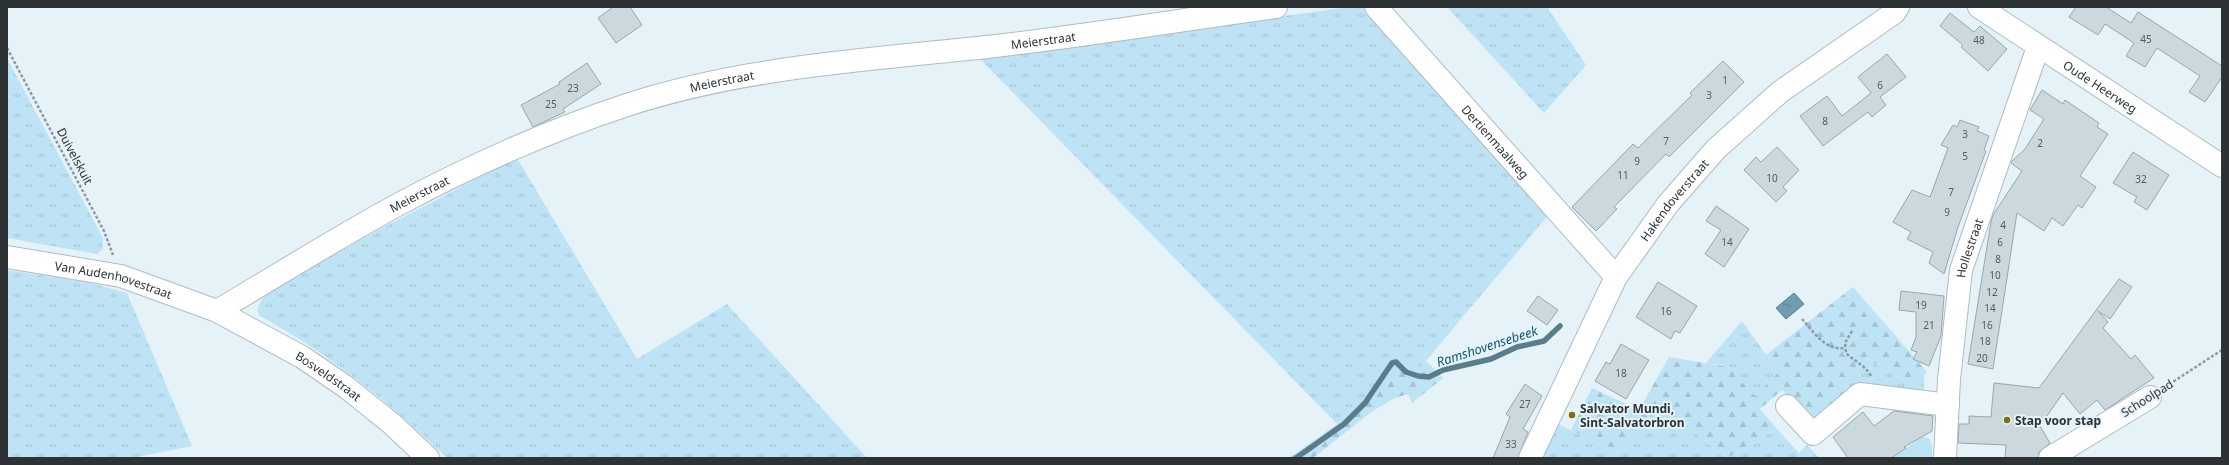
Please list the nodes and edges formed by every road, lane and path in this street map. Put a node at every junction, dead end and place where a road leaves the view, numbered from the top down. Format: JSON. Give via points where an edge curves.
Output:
{"nodes":[{"id":1,"x":1276,"y":7,"type":"edge"},
{"id":2,"x":1376,"y":7,"type":"edge"},
{"id":3,"x":1898,"y":7,"type":"edge"},
{"id":4,"x":1979,"y":7,"type":"edge"},
{"id":5,"x":2038,"y":47,"type":"junction"},
{"id":6,"x":7,"y":48,"type":"edge"},
{"id":7,"x":2222,"y":166,"type":"edge"},
{"id":8,"x":7,"y":256,"type":"edge"},
{"id":9,"x":121,"y":276,"type":"junction"},
{"id":10,"x":1616,"y":277,"type":"junction"},
{"id":11,"x":217,"y":311,"type":"junction"},
{"id":12,"x":1802,"y":319,"type":"dead end"},
{"id":13,"x":1852,"y":331,"type":"dead end"},
{"id":14,"x":1845,"y":348,"type":"junction"},
{"id":15,"x":2222,"y":350,"type":"edge"},
{"id":16,"x":1868,"y":395,"type":"junction"},
{"id":17,"x":2150,"y":397,"type":"joint"},
{"id":18,"x":1948,"y":405,"type":"junction"},
{"id":19,"x":1788,"y":406,"type":"dead end"},
{"id":20,"x":428,"y":458,"type":"edge"},
{"id":21,"x":1530,"y":458,"type":"edge"},
{"id":22,"x":1945,"y":458,"type":"edge"},
{"id":23,"x":2050,"y":458,"type":"edge"}],
"edges":[{"from":1,"to":11,"type":"street","name":"Meierstraat","via":[[996,46],[769,71],[629,104],[572,124],[401,203]]},
{"from":2,"to":10,"type":"street","name":"Dertienmaalweg"},
{"from":3,"to":10,"type":"street","name":"Hakendoverstraat","via":[[1894,13],[1780,92],[1716,149],[1668,204]]},
{"from":4,"to":5,"type":"street","name":"Oude Heerweg"},
{"from":5,"to":7,"type":"street","name":"Oude Heerweg"},
{"from":5,"to":18,"type":"street","name":"Hollestraat","via":[[1961,270]]},
{"from":6,"to":9,"type":"path","name":"Duivelskuit","via":[[104,230]]},
{"from":8,"to":9,"type":"street","name":"Van Audenhovestraat"},
{"from":9,"to":11,"type":"street","name":"Van Audenhovestraat"},
{"from":10,"to":21,"type":"street","name":"Hakendoverstraat"},
{"from":11,"to":20,"type":"street","name":"Bosveldstraat","via":[[302,357],[346,387],[392,424]]},
{"from":12,"to":14,"type":"path","via":[[1826,345],[1837,349]]},
{"from":13,"to":14,"type":"path"},
{"from":14,"to":16,"type":"path","via":[[1846,353],[1864,366],[1870,375],[1873,384]]},
{"from":15,"to":17,"type":"path","name":"Schoolpad"},
{"from":16,"to":18,"type":"street"},
{"from":16,"to":19,"type":"street","via":[[1860,394],[1813,434]]},
{"from":17,"to":23,"type":"street","name":"Schoolpad"},
{"from":18,"to":22,"type":"street","name":"Hollestraat"}]}
